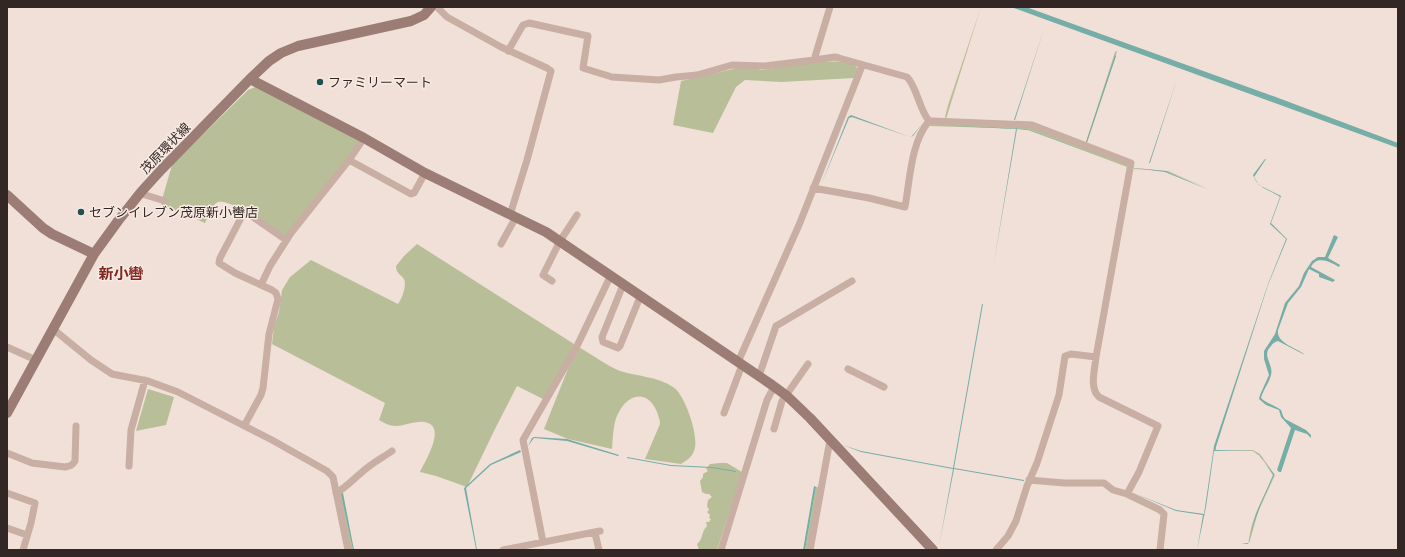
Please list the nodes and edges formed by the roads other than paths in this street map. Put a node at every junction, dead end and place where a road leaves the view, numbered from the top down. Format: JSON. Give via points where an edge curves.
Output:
{"nodes":[{"id":1,"x":430,"y":7,"type":"edge"},
{"id":2,"x":437,"y":7,"type":"edge"},
{"id":3,"x":830,"y":7,"type":"edge"},
{"id":4,"x":508,"y":51,"type":"junction"},
{"id":5,"x":814,"y":60,"type":"junction"},
{"id":6,"x":862,"y":66,"type":"junction"},
{"id":7,"x":250,"y":79,"type":"junction"},
{"id":8,"x":929,"y":121,"type":"junction"},
{"id":9,"x":364,"y":138,"type":"junction"},
{"id":10,"x":349,"y":160,"type":"junction"},
{"id":11,"x":425,"y":173,"type":"junction"},
{"id":12,"x":813,"y":188,"type":"junction"},
{"id":13,"x":140,"y":193,"type":"junction"},
{"id":14,"x":7,"y":195,"type":"edge"},
{"id":15,"x":165,"y":201,"type":"dead end"},
{"id":16,"x":577,"y":215,"type":"dead end"},
{"id":17,"x":513,"y":216,"type":"junction"},
{"id":18,"x":286,"y":240,"type":"junction"},
{"id":19,"x":560,"y":241,"type":"junction"},
{"id":20,"x":501,"y":244,"type":"dead end"},
{"id":21,"x":94,"y":254,"type":"junction"},
{"id":22,"x":610,"y":277,"type":"junction"},
{"id":23,"x":552,"y":281,"type":"dead end"},
{"id":24,"x":852,"y":281,"type":"dead end"},
{"id":25,"x":261,"y":285,"type":"junction"},
{"id":26,"x":623,"y":285,"type":"junction"},
{"id":27,"x":640,"y":297,"type":"junction"},
{"id":28,"x":53,"y":329,"type":"junction"},
{"id":29,"x":7,"y":347,"type":"edge"},
{"id":30,"x":1096,"y":357,"type":"junction"},
{"id":31,"x":36,"y":360,"type":"junction"},
{"id":32,"x":740,"y":363,"type":"junction"},
{"id":33,"x":808,"y":364,"type":"dead end"},
{"id":34,"x":848,"y":369,"type":"dead end"},
{"id":35,"x":760,"y":377,"type":"junction"},
{"id":36,"x":145,"y":380,"type":"junction"},
{"id":37,"x":773,"y":386,"type":"junction"},
{"id":38,"x":884,"y":387,"type":"dead end"},
{"id":39,"x":787,"y":396,"type":"junction"},
{"id":40,"x":7,"y":413,"type":"edge"},
{"id":41,"x":724,"y":413,"type":"dead end"},
{"id":42,"x":76,"y":426,"type":"dead end"},
{"id":43,"x":244,"y":426,"type":"junction"},
{"id":44,"x":774,"y":429,"type":"dead end"},
{"id":45,"x":830,"y":440,"type":"junction"},
{"id":46,"x":392,"y":451,"type":"dead end"},
{"id":47,"x":7,"y":453,"type":"edge"},
{"id":48,"x":129,"y":466,"type":"dead end"},
{"id":49,"x":1029,"y":480,"type":"junction"},
{"id":50,"x":7,"y":493,"type":"edge"},
{"id":51,"x":336,"y":493,"type":"junction"},
{"id":52,"x":1127,"y":494,"type":"junction"},
{"id":53,"x":7,"y":528,"type":"edge"},
{"id":54,"x":27,"y":535,"type":"junction"},
{"id":55,"x":543,"y":542,"type":"junction"},
{"id":56,"x":23,"y":550,"type":"edge"},
{"id":57,"x":348,"y":550,"type":"edge"},
{"id":58,"x":503,"y":550,"type":"edge"},
{"id":59,"x":599,"y":550,"type":"edge"},
{"id":60,"x":721,"y":550,"type":"edge"},
{"id":61,"x":810,"y":550,"type":"edge"},
{"id":62,"x":933,"y":550,"type":"edge"},
{"id":63,"x":996,"y":550,"type":"edge"},
{"id":64,"x":1160,"y":550,"type":"edge"}],
"edges":[{"from":1,"to":7,"type":"street","name":"茂原環状線","via":[[424,15],[411,21],[298,46],[269,61]]},
{"from":2,"to":4,"type":"street","via":[[447,17]]},
{"from":3,"to":5,"type":"street"},
{"from":4,"to":5,"type":"street","via":[[523,25],[529,23],[588,36],[583,68],[612,77],[660,80],[697,75],[737,64],[765,66]]},
{"from":4,"to":17,"type":"street","via":[[551,71]]},
{"from":5,"to":6,"type":"street","via":[[834,57]]},
{"from":6,"to":8,"type":"street","via":[[907,77]]},
{"from":6,"to":12,"type":"street"},
{"from":7,"to":9,"type":"street"},
{"from":7,"to":13,"type":"street","name":"茂原環状線"},
{"from":8,"to":12,"type":"street","via":[[916,147],[905,206]]},
{"from":8,"to":30,"type":"street","via":[[1032,125],[1131,163]]},
{"from":9,"to":10,"type":"street"},
{"from":9,"to":11,"type":"street"},
{"from":10,"to":11,"type":"street","via":[[411,194]]},
{"from":10,"to":18,"type":"street"},
{"from":11,"to":17,"type":"street"},
{"from":12,"to":32,"type":"street"},
{"from":13,"to":15,"type":"street"},
{"from":13,"to":21,"type":"street","name":"茂原環状線"},
{"from":14,"to":21,"type":"street","via":[[43,228]]},
{"from":16,"to":19,"type":"street"},
{"from":17,"to":19,"type":"street"},
{"from":17,"to":20,"type":"street"},
{"from":18,"to":25,"type":"street"},
{"from":18,"to":25,"type":"street","via":[[250,215],[242,216],[219,263]]},
{"from":19,"to":22,"type":"street"},
{"from":19,"to":23,"type":"street","via":[[544,275]]},
{"from":21,"to":28,"type":"street","name":"茂原環状線"},
{"from":22,"to":26,"type":"street"},
{"from":22,"to":55,"type":"street","via":[[577,346],[523,440]]},
{"from":24,"to":35,"type":"street","via":[[776,326]]},
{"from":25,"to":43,"type":"street","via":[[276,293],[278,299],[269,334],[263,388]]},
{"from":26,"to":27,"type":"street"},
{"from":26,"to":27,"type":"street","via":[[602,337],[603,342],[615,348],[620,346]]},
{"from":27,"to":32,"type":"street"},
{"from":28,"to":31,"type":"street","name":"茂原環状線"},
{"from":28,"to":36,"type":"street","via":[[112,374]]},
{"from":29,"to":31,"type":"street"},
{"from":30,"to":49,"type":"street","via":[[1071,354],[1065,356],[1055,410]]},
{"from":30,"to":52,"type":"street","via":[[1096,395],[1158,426]]},
{"from":31,"to":40,"type":"street","name":"茂原環状線"},
{"from":32,"to":35,"type":"street"},
{"from":32,"to":41,"type":"street"},
{"from":33,"to":39,"type":"street"},
{"from":34,"to":38,"type":"street"},
{"from":35,"to":37,"type":"street"},
{"from":36,"to":43,"type":"street","via":[[178,392]]},
{"from":36,"to":48,"type":"street","via":[[131,430]]},
{"from":37,"to":39,"type":"street"},
{"from":37,"to":60,"type":"street"},
{"from":39,"to":44,"type":"street","via":[[782,401]]},
{"from":39,"to":45,"type":"street"},
{"from":42,"to":47,"type":"street","via":[[75,461],[72,465],[65,467],[32,463]]},
{"from":43,"to":51,"type":"street","via":[[327,471],[333,477]]},
{"from":45,"to":61,"type":"street"},
{"from":45,"to":62,"type":"street"},
{"from":46,"to":51,"type":"street"},
{"from":49,"to":52,"type":"street","via":[[1064,483],[1102,482],[1114,490]]},
{"from":49,"to":63,"type":"street","via":[[1016,521]]},
{"from":50,"to":54,"type":"street","via":[[35,503]]},
{"from":51,"to":57,"type":"street"},
{"from":52,"to":64,"type":"street","via":[[1164,512]]},
{"from":53,"to":54,"type":"street"},
{"from":54,"to":56,"type":"street"},
{"from":55,"to":58,"type":"street"},
{"from":55,"to":59,"type":"street","via":[[598,532]]}]}
